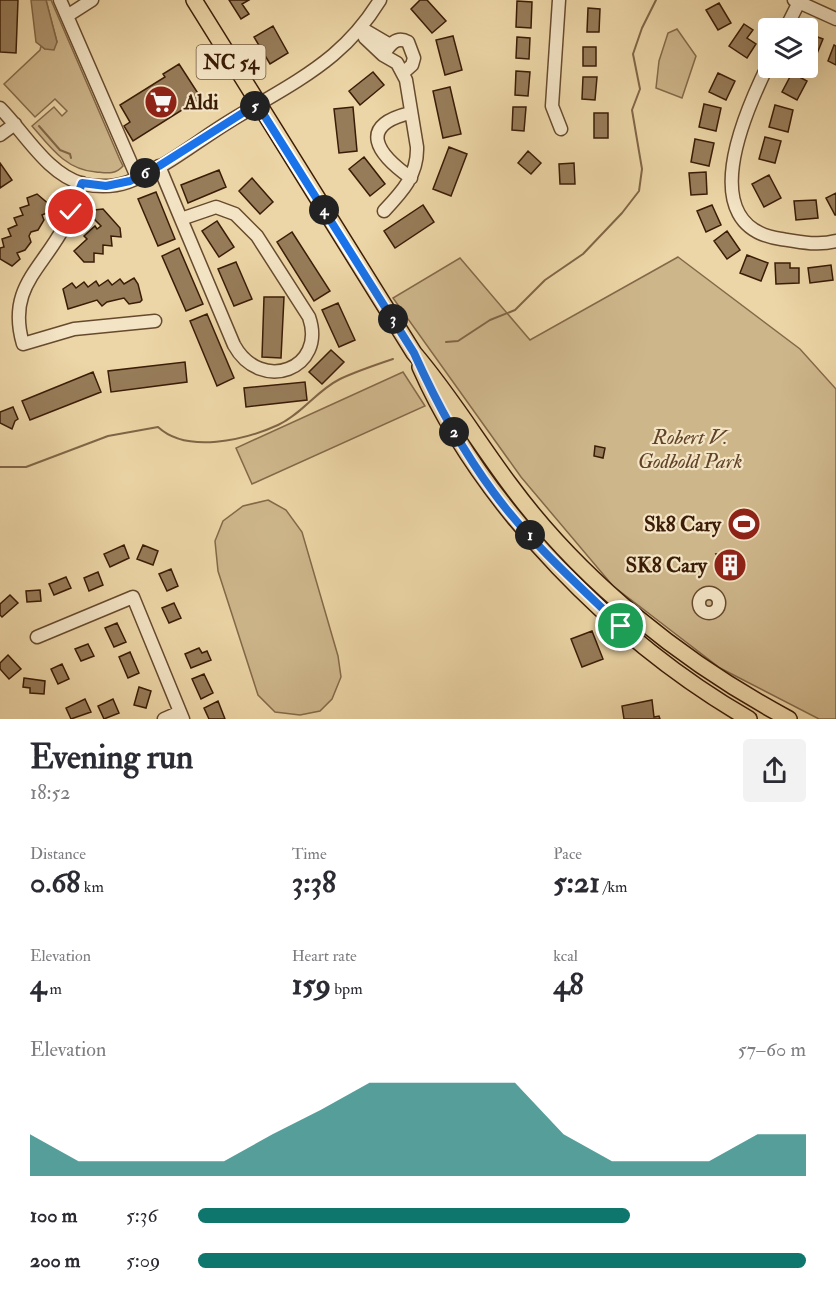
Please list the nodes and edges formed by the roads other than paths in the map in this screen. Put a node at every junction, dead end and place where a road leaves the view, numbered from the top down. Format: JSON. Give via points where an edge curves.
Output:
{"nodes":[{"id":1,"x":60,"y":0,"type":"edge"},
{"id":2,"x":92,"y":0,"type":"edge"},
{"id":3,"x":194,"y":0,"type":"edge"},
{"id":4,"x":380,"y":0,"type":"edge"},
{"id":5,"x":559,"y":0,"type":"edge"},
{"id":6,"x":797,"y":1,"type":"edge"},
{"id":7,"x":67,"y":16,"type":"junction"},
{"id":8,"x":790,"y":18,"type":"edge"},
{"id":9,"x":836,"y":19,"type":"edge"},
{"id":10,"x":362,"y":28,"type":"junction"},
{"id":11,"x":386,"y":50,"type":"junction"},
{"id":12,"x":403,"y":73,"type":"junction"},
{"id":13,"x":762,"y":78,"type":"edge"},
{"id":14,"x":257,"y":104,"type":"junction"},
{"id":15,"x":0,"y":108,"type":"edge"},
{"id":16,"x":410,"y":112,"type":"junction"},
{"id":17,"x":15,"y":124,"type":"junction"},
{"id":18,"x":561,"y":129,"type":"dead end"},
{"id":19,"x":0,"y":135,"type":"edge"},
{"id":20,"x":159,"y":166,"type":"junction"},
{"id":21,"x":137,"y":177,"type":"junction"},
{"id":22,"x":411,"y":178,"type":"junction"},
{"id":23,"x":82,"y":183,"type":"junction"},
{"id":24,"x":384,"y":211,"type":"dead end"},
{"id":25,"x":181,"y":219,"type":"junction"},
{"id":26,"x":836,"y":241,"type":"edge"},
{"id":27,"x":155,"y":321,"type":"dead end"},
{"id":28,"x":414,"y":353,"type":"junction"},
{"id":29,"x":37,"y":637,"type":"dead end"},
{"id":30,"x":723,"y":682,"type":"junction"},
{"id":31,"x":714,"y":697,"type":"junction"},
{"id":32,"x":181,"y":716,"type":"edge"},
{"id":33,"x":164,"y":719,"type":"edge"},
{"id":34,"x":749,"y":719,"type":"edge"},
{"id":35,"x":789,"y":719,"type":"edge"}],
"edges":[{"from":1,"to":7,"type":"street"},
{"from":2,"to":7,"type":"street"},
{"from":3,"to":14,"type":"main road","number":"NC 54"},
{"from":4,"to":10,"type":"street"},
{"from":5,"to":18,"type":"street","via":[[552,106]]},
{"from":6,"to":8,"type":"street"},
{"from":6,"to":9,"type":"street"},
{"from":7,"to":21,"type":"street"},
{"from":10,"to":11,"type":"street","via":[[365,38]]},
{"from":10,"to":14,"type":"street","via":[[323,63]]},
{"from":11,"to":12,"type":"street"},
{"from":11,"to":12,"type":"street","via":[[399,40],[412,47],[412,65]]},
{"from":12,"to":16,"type":"street"},
{"from":13,"to":26,"type":"street","via":[[746,114],[733,160],[731,186],[736,206],[749,224],[774,238]]},
{"from":14,"to":20,"type":"street"},
{"from":14,"to":28,"type":"main road","number":"NC 54"},
{"from":15,"to":17,"type":"street"},
{"from":16,"to":22,"type":"street","via":[[417,157]]},
{"from":16,"to":22,"type":"street","via":[[382,123],[378,138],[392,165]]},
{"from":17,"to":19,"type":"street"},
{"from":17,"to":23,"type":"street","via":[[53,167]]},
{"from":20,"to":21,"type":"street"},
{"from":20,"to":25,"type":"street"},
{"from":21,"to":23,"type":"street","via":[[117,185]]},
{"from":22,"to":24,"type":"street"},
{"from":23,"to":27,"type":"street","via":[[65,226],[20,298],[17,317],[23,344],[74,329]]},
{"from":25,"to":25,"type":"street","via":[[234,345],[244,360],[257,369],[273,372],[300,362],[310,344],[311,324],[257,236],[241,219],[222,208]]},
{"from":28,"to":30,"type":"main road","number":"NC 54","via":[[546,528],[625,607]]},
{"from":28,"to":31,"type":"main road","number":"NC 54","via":[[430,391],[466,453],[529,534],[621,626]]},
{"from":29,"to":32,"type":"street","via":[[133,597]]},
{"from":30,"to":31,"type":"main road"},
{"from":30,"to":35,"type":"main road","number":"NC 54"},
{"from":31,"to":34,"type":"main road","number":"NC 54"},
{"from":32,"to":33,"type":"street"}]}
